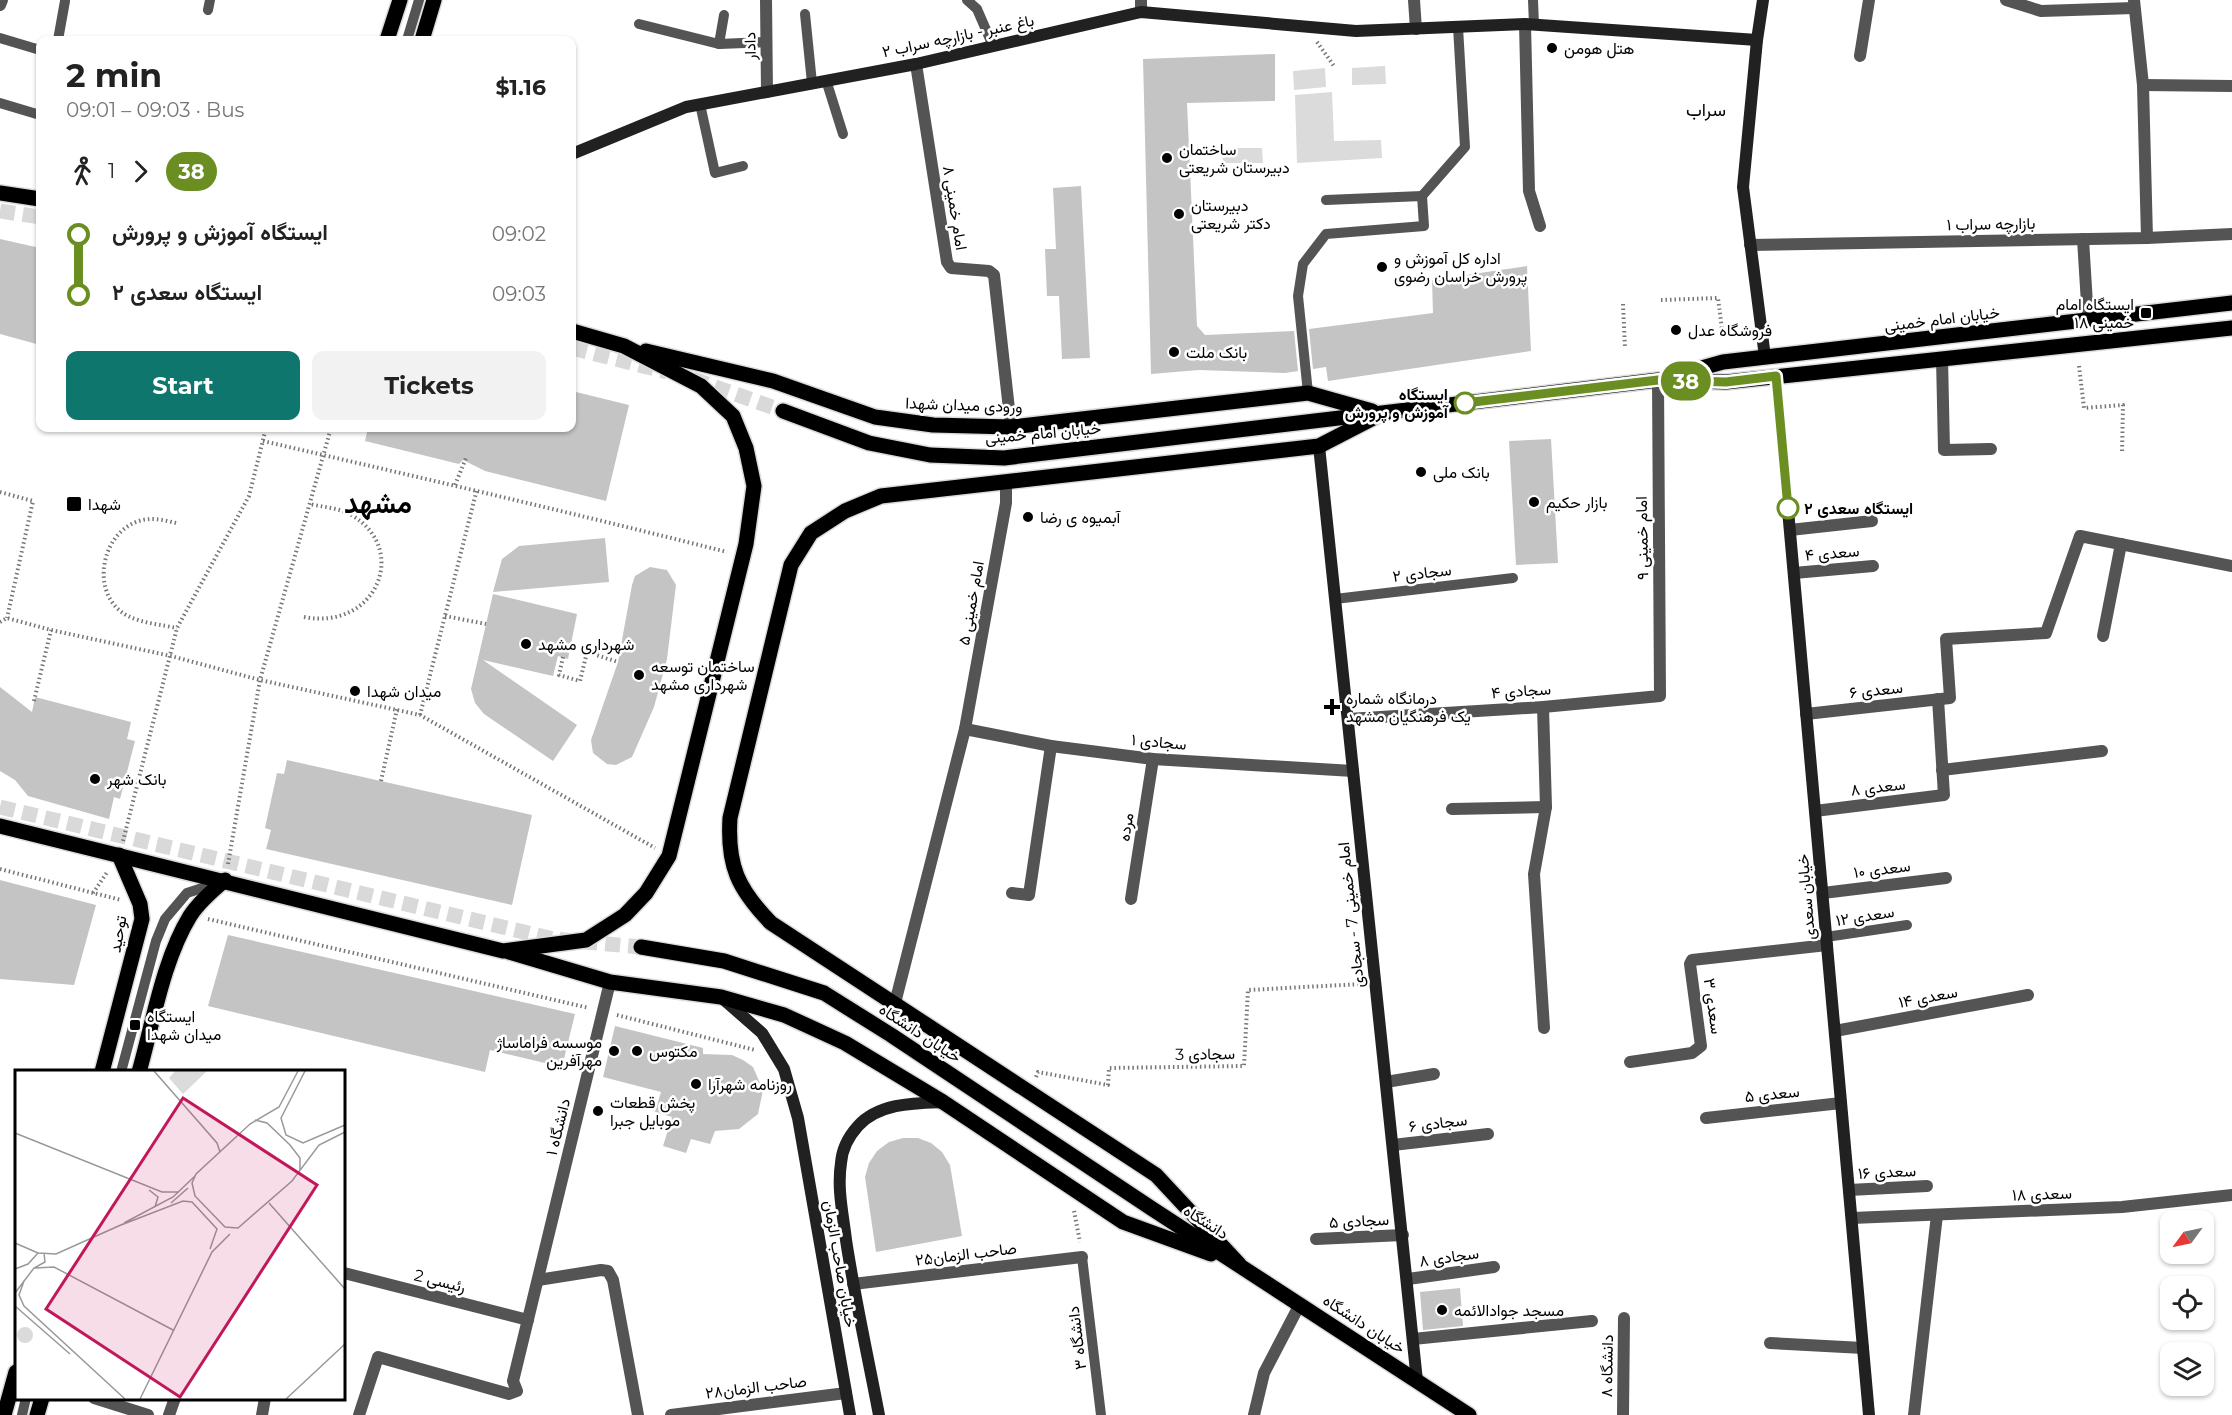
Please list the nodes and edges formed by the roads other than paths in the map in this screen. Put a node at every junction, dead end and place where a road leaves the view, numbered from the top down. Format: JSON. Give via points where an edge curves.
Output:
{"nodes":[{"id":1,"x":2,"y":0,"type":"edge"},
{"id":2,"x":400,"y":0,"type":"edge"},
{"id":3,"x":419,"y":0,"type":"edge"},
{"id":4,"x":434,"y":0,"type":"edge"},
{"id":5,"x":766,"y":0,"type":"edge"},
{"id":6,"x":967,"y":0,"type":"edge"},
{"id":7,"x":1414,"y":0,"type":"edge"},
{"id":8,"x":1533,"y":0,"type":"edge"},
{"id":9,"x":1763,"y":0,"type":"edge"},
{"id":10,"x":1869,"y":0,"type":"edge"},
{"id":11,"x":2006,"y":0,"type":"edge"},
{"id":12,"x":64,"y":1,"type":"edge"},
{"id":13,"x":2134,"y":4,"type":"edge"},
{"id":14,"x":0,"y":5,"type":"edge"},
{"id":15,"x":1141,"y":6,"type":"edge"},
{"id":16,"x":805,"y":14,"type":"dead end"},
{"id":17,"x":724,"y":15,"type":"dead end"},
{"id":18,"x":639,"y":24,"type":"dead end"},
{"id":19,"x":1529,"y":24,"type":"junction"},
{"id":20,"x":1458,"y":27,"type":"junction"},
{"id":21,"x":1416,"y":29,"type":"junction"},
{"id":22,"x":59,"y":36,"type":"edge"},
{"id":23,"x":388,"y":36,"type":"edge"},
{"id":24,"x":408,"y":36,"type":"edge"},
{"id":25,"x":423,"y":36,"type":"edge"},
{"id":26,"x":0,"y":38,"type":"edge"},
{"id":27,"x":1757,"y":40,"type":"junction"},
{"id":28,"x":766,"y":42,"type":"junction"},
{"id":29,"x":719,"y":44,"type":"junction"},
{"id":30,"x":993,"y":46,"type":"junction"},
{"id":31,"x":36,"y":49,"type":"edge"},
{"id":32,"x":1860,"y":57,"type":"dead end"},
{"id":33,"x":916,"y":64,"type":"junction"},
{"id":34,"x":826,"y":81,"type":"junction"},
{"id":35,"x":812,"y":83,"type":"junction"},
{"id":36,"x":2143,"y":85,"type":"junction"},
{"id":37,"x":2232,"y":86,"type":"edge"},
{"id":38,"x":767,"y":92,"type":"junction"},
{"id":39,"x":0,"y":103,"type":"edge"},
{"id":40,"x":700,"y":104,"type":"junction"},
{"id":41,"x":36,"y":114,"type":"edge"},
{"id":42,"x":843,"y":134,"type":"dead end"},
{"id":43,"x":576,"y":152,"type":"edge"},
{"id":44,"x":743,"y":166,"type":"dead end"},
{"id":45,"x":0,"y":193,"type":"edge"},
{"id":46,"x":1422,"y":196,"type":"junction"},
{"id":47,"x":36,"y":198,"type":"edge"},
{"id":48,"x":1326,"y":200,"type":"dead end"},
{"id":49,"x":1540,"y":226,"type":"dead end"},
{"id":50,"x":2232,"y":234,"type":"edge"},
{"id":51,"x":2147,"y":238,"type":"junction"},
{"id":52,"x":2083,"y":239,"type":"junction"},
{"id":53,"x":1750,"y":246,"type":"junction"},
{"id":54,"x":2232,"y":303,"type":"edge"},
{"id":55,"x":2088,"y":320,"type":"junction"},
{"id":56,"x":2232,"y":328,"type":"edge"},
{"id":57,"x":576,"y":332,"type":"edge"},
{"id":58,"x":624,"y":346,"type":"junction"},
{"id":59,"x":1765,"y":357,"type":"junction"},
{"id":60,"x":1942,"y":358,"type":"junction"},
{"id":61,"x":1776,"y":376,"type":"junction"},
{"id":62,"x":1658,"y":380,"type":"junction"},
{"id":63,"x":1308,"y":393,"type":"junction"},
{"id":64,"x":783,"y":411,"type":"tunnel mouth"},
{"id":65,"x":1381,"y":414,"type":"junction"},
{"id":66,"x":1011,"y":427,"type":"junction"},
{"id":67,"x":1319,"y":446,"type":"junction"},
{"id":68,"x":1991,"y":449,"type":"dead end"},
{"id":69,"x":1006,"y":484,"type":"junction"},
{"id":70,"x":1872,"y":521,"type":"dead end"},
{"id":71,"x":1790,"y":530,"type":"junction"},
{"id":72,"x":2121,"y":544,"type":"junction"},
{"id":73,"x":1873,"y":566,"type":"dead end"},
{"id":74,"x":2232,"y":566,"type":"edge"},
{"id":75,"x":1794,"y":573,"type":"junction"},
{"id":76,"x":1513,"y":578,"type":"dead end"},
{"id":77,"x":1335,"y":599,"type":"junction"},
{"id":78,"x":2103,"y":636,"type":"dead end"},
{"id":79,"x":1660,"y":696,"type":"joint"},
{"id":80,"x":1944,"y":699,"type":"junction"},
{"id":81,"x":1543,"y":707,"type":"junction"},
{"id":82,"x":1806,"y":714,"type":"junction"},
{"id":83,"x":1348,"y":718,"type":"junction"},
{"id":84,"x":965,"y":729,"type":"junction"},
{"id":85,"x":1051,"y":746,"type":"junction"},
{"id":86,"x":2102,"y":751,"type":"dead end"},
{"id":87,"x":1153,"y":759,"type":"junction"},
{"id":88,"x":1942,"y":770,"type":"junction"},
{"id":89,"x":1353,"y":771,"type":"junction"},
{"id":90,"x":1546,"y":807,"type":"junction"},
{"id":91,"x":1452,"y":809,"type":"dead end"},
{"id":92,"x":1815,"y":811,"type":"junction"},
{"id":93,"x":0,"y":826,"type":"edge"},
{"id":94,"x":119,"y":855,"type":"junction"},
{"id":95,"x":1946,"y":878,"type":"dead end"},
{"id":96,"x":225,"y":880,"type":"junction"},
{"id":97,"x":1823,"y":893,"type":"junction"},
{"id":98,"x":1012,"y":894,"type":"dead end"},
{"id":99,"x":1131,"y":899,"type":"dead end"},
{"id":100,"x":1907,"y":925,"type":"dead end"},
{"id":101,"x":1827,"y":941,"type":"junction"},
{"id":102,"x":641,"y":947,"type":"tunnel mouth"},
{"id":103,"x":503,"y":951,"type":"junction"},
{"id":104,"x":610,"y":982,"type":"junction"},
{"id":105,"x":2028,"y":995,"type":"dead end"},
{"id":106,"x":721,"y":997,"type":"junction"},
{"id":107,"x":895,"y":1003,"type":"junction"},
{"id":108,"x":1544,"y":1028,"type":"dead end"},
{"id":109,"x":1835,"y":1031,"type":"junction"},
{"id":110,"x":1630,"y":1062,"type":"dead end"},
{"id":111,"x":102,"y":1070,"type":"edge"},
{"id":112,"x":121,"y":1070,"type":"edge"},
{"id":113,"x":139,"y":1070,"type":"edge"},
{"id":114,"x":1434,"y":1074,"type":"dead end"},
{"id":115,"x":1386,"y":1082,"type":"junction"},
{"id":116,"x":944,"y":1102,"type":"junction"},
{"id":117,"x":1841,"y":1103,"type":"junction"},
{"id":118,"x":1706,"y":1118,"type":"dead end"},
{"id":119,"x":1488,"y":1134,"type":"dead end"},
{"id":120,"x":1393,"y":1145,"type":"junction"},
{"id":121,"x":1927,"y":1186,"type":"dead end"},
{"id":122,"x":1849,"y":1190,"type":"junction"},
{"id":123,"x":2232,"y":1195,"type":"edge"},
{"id":124,"x":1154,"y":1210,"type":"joint"},
{"id":125,"x":1937,"y":1215,"type":"junction"},
{"id":126,"x":1852,"y":1218,"type":"junction"},
{"id":127,"x":1403,"y":1235,"type":"junction"},
{"id":128,"x":1316,"y":1239,"type":"dead end"},
{"id":129,"x":1082,"y":1257,"type":"joint"},
{"id":130,"x":1239,"y":1264,"type":"junction"},
{"id":131,"x":1494,"y":1267,"type":"dead end"},
{"id":132,"x":345,"y":1273,"type":"edge"},
{"id":133,"x":1408,"y":1279,"type":"junction"},
{"id":134,"x":538,"y":1280,"type":"junction"},
{"id":135,"x":853,"y":1284,"type":"junction"},
{"id":136,"x":1300,"y":1304,"type":"junction"},
{"id":137,"x":1624,"y":1318,"type":"dead end"},
{"id":138,"x":528,"y":1320,"type":"junction"},
{"id":139,"x":1592,"y":1321,"type":"dead end"},
{"id":140,"x":1413,"y":1339,"type":"junction"},
{"id":141,"x":1770,"y":1343,"type":"dead end"},
{"id":142,"x":1863,"y":1348,"type":"junction"},
{"id":143,"x":15,"y":1376,"type":"edge"},
{"id":144,"x":1418,"y":1381,"type":"junction"},
{"id":145,"x":846,"y":1393,"type":"junction"},
{"id":146,"x":26,"y":1400,"type":"edge"},
{"id":147,"x":41,"y":1400,"type":"edge"},
{"id":148,"x":100,"y":1400,"type":"edge"},
{"id":149,"x":174,"y":1400,"type":"edge"},
{"id":150,"x":265,"y":1400,"type":"edge"},
{"id":151,"x":741,"y":1410,"type":"edge"},
{"id":152,"x":4,"y":1415,"type":"edge"},
{"id":153,"x":22,"y":1415,"type":"edge"},
{"id":154,"x":37,"y":1415,"type":"edge"},
{"id":155,"x":148,"y":1415,"type":"edge"},
{"id":156,"x":170,"y":1415,"type":"edge"},
{"id":157,"x":262,"y":1415,"type":"edge"},
{"id":158,"x":359,"y":1415,"type":"edge"},
{"id":159,"x":638,"y":1415,"type":"edge"},
{"id":160,"x":671,"y":1415,"type":"edge"},
{"id":161,"x":850,"y":1415,"type":"edge"},
{"id":162,"x":879,"y":1415,"type":"edge"},
{"id":163,"x":1101,"y":1415,"type":"edge"},
{"id":164,"x":1254,"y":1415,"type":"edge"},
{"id":165,"x":1469,"y":1415,"type":"edge"},
{"id":166,"x":1623,"y":1415,"type":"edge"},
{"id":167,"x":1869,"y":1415,"type":"edge"},
{"id":168,"x":1914,"y":1415,"type":"edge"}],
"edges":[{"from":1,"to":14,"type":"street"},
{"from":2,"to":23,"type":"main road"},
{"from":3,"to":24,"type":"lane"},
{"from":4,"to":25,"type":"main road"},
{"from":5,"to":28,"type":"street","name":"دادار"},
{"from":6,"to":30,"type":"lane","via":[[977,9]]},
{"from":7,"to":21,"type":"street"},
{"from":8,"to":19,"type":"lane"},
{"from":9,"to":27,"type":"street"},
{"from":10,"to":32,"type":"street"},
{"from":11,"to":13,"type":"street","via":[[2041,11]]},
{"from":12,"to":22,"type":"lane"},
{"from":13,"to":36,"type":"street"},
{"from":15,"to":21,"type":"street","name":"باغ عنبر - بازارچه سراب ۲","via":[[1356,31]]},
{"from":15,"to":30,"type":"street","name":"باغ عنبر - بازارچه سراب ۲"},
{"from":16,"to":35,"type":"lane"},
{"from":17,"to":29,"type":"lane"},
{"from":18,"to":29,"type":"lane"},
{"from":19,"to":20,"type":"street","name":"باغ عنبر - بازارچه سراب ۲"},
{"from":19,"to":27,"type":"street","name":"باغ عنبر - بازارچه سراب ۲"},
{"from":19,"to":49,"type":"street","via":[[1529,191]]},
{"from":20,"to":21,"type":"street","name":"باغ عنبر - بازارچه سراب ۲"},
{"from":20,"to":46,"type":"lane","via":[[1465,147]]},
{"from":26,"to":31,"type":"lane"},
{"from":27,"to":53,"type":"street","via":[[1743,187]]},
{"from":28,"to":29,"type":"lane"},
{"from":28,"to":38,"type":"street","name":"دادار"},
{"from":30,"to":33,"type":"street","name":"باغ عنبر - بازارچه سراب ۲"},
{"from":33,"to":34,"type":"street","name":"باغ عنبر - بازارچه سراب ۲"},
{"from":33,"to":66,"type":"street","name":"امام خمینی ۸","via":[[947,262],[951,268],[994,275]]},
{"from":34,"to":35,"type":"street","name":"باغ عنبر - بازارچه سراب ۲"},
{"from":34,"to":42,"type":"lane"},
{"from":35,"to":38,"type":"street","name":"باغ عنبر - بازارچه سراب ۲"},
{"from":36,"to":37,"type":"street"},
{"from":36,"to":51,"type":"street"},
{"from":38,"to":40,"type":"street","name":"باغ عنبر - بازارچه سراب ۲"},
{"from":39,"to":41,"type":"lane"},
{"from":40,"to":43,"type":"street","name":"باغ عنبر - بازارچه سراب ۲"},
{"from":40,"to":44,"type":"lane","via":[[715,173]]},
{"from":45,"to":47,"type":"main road"},
{"from":46,"to":48,"type":"lane"},
{"from":46,"to":63,"type":"lane","via":[[1424,226],[1326,234],[1303,264],[1298,296]]},
{"from":50,"to":51,"type":"street","name":"بازارچه سراب ۱"},
{"from":51,"to":52,"type":"street","name":"بازارچه سراب ۱"},
{"from":52,"to":53,"type":"street","name":"بازارچه سراب ۱"},
{"from":52,"to":55,"type":"street"},
{"from":53,"to":59,"type":"street"},
{"from":54,"to":55,"type":"main road","name":"خیابان امام خمینی"},
{"from":55,"to":59,"type":"main road","name":"خیابان امام خمینی"},
{"from":56,"to":60,"type":"main road","name":"خیابان امام خمینی"},
{"from":57,"to":58,"type":"main road"},
{"from":58,"to":66,"type":"main road","name":"ورودی میدان شهدا","via":[[773,381],[875,417],[933,425]]},
{"from":58,"to":103,"type":"main road","via":[[701,386],[733,416],[746,448],[754,486],[743,556],[669,856],[646,893],[625,915],[586,940]]},
{"from":59,"to":62,"type":"main road","name":"خیابان امام خمینی","via":[[1723,362]]},
{"from":60,"to":61,"type":"main road","name":"خیابان امام خمینی"},
{"from":60,"to":68,"type":"street","via":[[1944,450]]},
{"from":61,"to":62,"type":"main road","name":"خیابان امام خمینی","via":[[1726,382]]},
{"from":61,"to":71,"type":"street","name":"خیابان سعدی"},
{"from":62,"to":65,"type":"main road","name":"خیابان امام خمینی"},
{"from":62,"to":79,"type":"street","name":"امام خمینی ۹"},
{"from":63,"to":65,"type":"main road","name":"ورودی میدان شهدا"},
{"from":63,"to":66,"type":"main road","name":"ورودی میدان شهدا"},
{"from":64,"to":65,"type":"main road","name":"خیابان امام خمینی","via":[[868,443],[930,454],[1004,458]]},
{"from":65,"to":67,"type":"main road"},
{"from":67,"to":69,"type":"main road"},
{"from":67,"to":77,"type":"street","name":"امام خمینی 7 - سجادی"},
{"from":69,"to":84,"type":"street","name":"امام خمینی ۵","via":[[1006,503]]},
{"from":69,"to":107,"type":"main road","via":[[881,496],[845,511],[811,533],[791,565],[730,818],[728,848],[739,883],[756,908],[828,962]]},
{"from":70,"to":71,"type":"street"},
{"from":71,"to":75,"type":"street","name":"خیابان سعدی"},
{"from":72,"to":74,"type":"street"},
{"from":72,"to":78,"type":"street"},
{"from":72,"to":80,"type":"street","via":[[2080,536],[2046,633],[1946,639]]},
{"from":73,"to":75,"type":"street","name":"سعدی ۴"},
{"from":75,"to":82,"type":"street","name":"خیابان سعدی"},
{"from":76,"to":77,"type":"lane","name":"سجادی ۲"},
{"from":77,"to":83,"type":"street","name":"امام خمینی 7 - سجادی"},
{"from":79,"to":81,"type":"street","name":"سجادی ۴"},
{"from":80,"to":82,"type":"street","name":"سعدی ۶"},
{"from":80,"to":88,"type":"street"},
{"from":81,"to":83,"type":"street","name":"سجادی ۴"},
{"from":81,"to":90,"type":"street"},
{"from":82,"to":92,"type":"street","name":"خیابان سعدی"},
{"from":83,"to":89,"type":"street","name":"امام خمینی 7 - سجادی"},
{"from":84,"to":85,"type":"street","name":"سجادی ۱"},
{"from":84,"to":107,"type":"street","name":"امام خمینی ۵"},
{"from":85,"to":87,"type":"street","name":"سجادی ۱"},
{"from":85,"to":98,"type":"street","via":[[1029,895]]},
{"from":86,"to":88,"type":"street"},
{"from":87,"to":89,"type":"street","name":"سجادی ۱"},
{"from":87,"to":99,"type":"street","name":"مرده"},
{"from":88,"to":92,"type":"street","name":"سعدی ۸","via":[[1944,795]]},
{"from":89,"to":115,"type":"street","name":"امام خمینی 7 - سجادی"},
{"from":90,"to":91,"type":"street"},
{"from":90,"to":108,"type":"street","via":[[1534,874]]},
{"from":92,"to":97,"type":"street","name":"خیابان سعدی"},
{"from":93,"to":94,"type":"main road"},
{"from":94,"to":96,"type":"main road"},
{"from":94,"to":111,"type":"main road","name":"توحید","via":[[140,904],[140,928]]},
{"from":95,"to":97,"type":"street","name":"سعدی ۱۰"},
{"from":96,"to":103,"type":"main road"},
{"from":96,"to":112,"type":"lane","via":[[187,893],[165,919]]},
{"from":96,"to":113,"type":"main road","via":[[190,916],[173,952]]},
{"from":97,"to":101,"type":"street","name":"خیابان سعدی"},
{"from":100,"to":101,"type":"lane","name":"سعدی ۱۲"},
{"from":101,"to":109,"type":"street","name":"خیابان سعدی"},
{"from":101,"to":110,"type":"street","name":"سعدی ۳","via":[[1692,960],[1701,1046],[1692,1053]]},
{"from":102,"to":124,"type":"main road","name":"خیابان دانشگاه","via":[[724,961],[824,993]]},
{"from":103,"to":104,"type":"main road"},
{"from":104,"to":106,"type":"main road"},
{"from":104,"to":134,"type":"street","name":"دانشگاه ۱"},
{"from":105,"to":109,"type":"street","name":"سعدی ۱۴"},
{"from":106,"to":116,"type":"main road","via":[[784,1015],[835,1038]]},
{"from":106,"to":145,"type":"street","name":"خیابان صاحب الزمان","via":[[762,1033],[784,1069],[798,1118]]},
{"from":107,"to":130,"type":"main road","via":[[1156,1175]]},
{"from":109,"to":117,"type":"street","name":"خیابان سعدی"},
{"from":114,"to":115,"type":"street"},
{"from":115,"to":120,"type":"street","name":"امام خمینی 7 - سجادی"},
{"from":116,"to":130,"type":"main road","via":[[1124,1222]]},
{"from":116,"to":135,"type":"street","via":[[882,1110],[859,1124],[847,1141],[839,1183]]},
{"from":117,"to":118,"type":"street","name":"سعدی ۵"},
{"from":117,"to":122,"type":"street","name":"خیابان سعدی"},
{"from":119,"to":120,"type":"street","name":"سجادی ۶"},
{"from":120,"to":127,"type":"street","name":"امام خمینی 7 - سجادی"},
{"from":121,"to":122,"type":"street","name":"سعدی ۱۶"},
{"from":122,"to":126,"type":"street","name":"خیابان سعدی"},
{"from":123,"to":125,"type":"street","name":"سعدی ۱۸","via":[[2122,1207]]},
{"from":124,"to":130,"type":"main road","name":"دانشگاه"},
{"from":125,"to":126,"type":"street","name":"سعدی ۱۸"},
{"from":125,"to":168,"type":"street"},
{"from":126,"to":142,"type":"street","name":"خیابان سعدی"},
{"from":127,"to":128,"type":"street","name":"سجادی ۵"},
{"from":127,"to":133,"type":"street","name":"امام خمینی 7 - سجادی"},
{"from":129,"to":135,"type":"street","name":"صاحب الزمان۲۵"},
{"from":129,"to":163,"type":"lane","name":"دانشگاه ۳"},
{"from":130,"to":136,"type":"main road","name":"خیابان دانشگاه"},
{"from":131,"to":133,"type":"street","name":"سجادی ۸"},
{"from":132,"to":138,"type":"street","name":"رئیسی 2"},
{"from":133,"to":140,"type":"street","name":"امام خمینی 7 - سجادی"},
{"from":134,"to":138,"type":"street","name":"دانشگاه ۱"},
{"from":134,"to":159,"type":"street","via":[[608,1271],[613,1280]]},
{"from":135,"to":162,"type":"street"},
{"from":136,"to":144,"type":"main road","name":"خیابان دانشگاه"},
{"from":136,"to":164,"type":"street","via":[[1264,1373]]},
{"from":137,"to":166,"type":"street","name":"دانشگاه ۸"},
{"from":138,"to":158,"type":"street","name":"دانشگاه ۱","via":[[513,1381],[517,1391],[509,1394],[378,1357]]},
{"from":139,"to":140,"type":"street"},
{"from":140,"to":144,"type":"street","name":"امام خمینی 7 - سجادی"},
{"from":141,"to":142,"type":"street"},
{"from":142,"to":167,"type":"street","name":"خیابان سعدی"},
{"from":143,"to":152,"type":"main road"},
{"from":144,"to":165,"type":"main road","name":"خیابان دانشگاه"},
{"from":145,"to":151,"type":"street","name":"صاحب الزمان۲۸"},
{"from":145,"to":161,"type":"street","name":"خیابان صاحب الزمان"},
{"from":146,"to":153,"type":"lane"},
{"from":147,"to":154,"type":"main road"},
{"from":148,"to":155,"type":"street"},
{"from":149,"to":156,"type":"street"},
{"from":150,"to":157,"type":"street"},
{"from":151,"to":160,"type":"street","name":"صاحب الزمان۲۸"}]}
